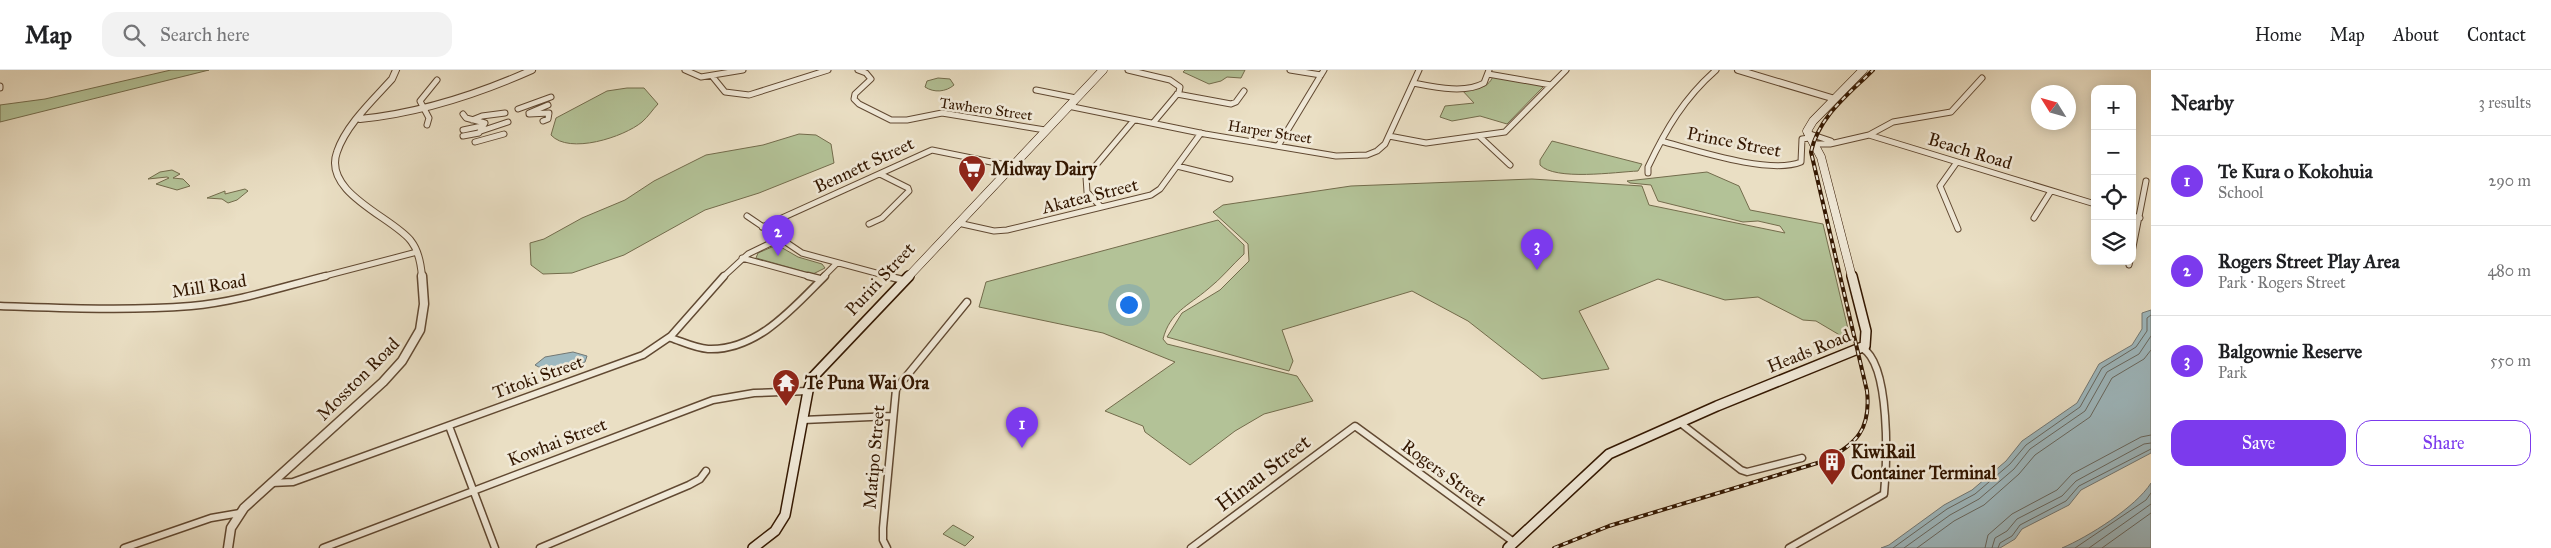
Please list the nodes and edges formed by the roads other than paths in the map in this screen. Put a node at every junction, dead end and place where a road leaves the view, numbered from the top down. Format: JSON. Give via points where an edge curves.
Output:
{"nodes":[{"id":1,"x":396,"y":70,"type":"edge"},
{"id":2,"x":532,"y":70,"type":"edge"},
{"id":3,"x":685,"y":70,"type":"edge"},
{"id":4,"x":743,"y":70,"type":"edge"},
{"id":5,"x":828,"y":70,"type":"edge"},
{"id":6,"x":858,"y":70,"type":"edge"},
{"id":7,"x":1102,"y":70,"type":"edge"},
{"id":8,"x":1128,"y":70,"type":"edge"},
{"id":9,"x":1290,"y":70,"type":"edge"},
{"id":10,"x":1324,"y":70,"type":"edge"},
{"id":11,"x":1419,"y":70,"type":"edge"},
{"id":12,"x":1566,"y":70,"type":"edge"},
{"id":13,"x":1716,"y":70,"type":"edge"},
{"id":14,"x":1738,"y":70,"type":"edge"},
{"id":15,"x":1863,"y":70,"type":"edge"},
{"id":16,"x":1489,"y":72,"type":"edge"},
{"id":17,"x":1321,"y":75,"type":"junction"},
{"id":18,"x":712,"y":76,"type":"junction"},
{"id":19,"x":1982,"y":78,"type":"dead end"},
{"id":20,"x":437,"y":80,"type":"dead end"},
{"id":21,"x":1413,"y":83,"type":"junction"},
{"id":22,"x":1551,"y":85,"type":"junction"},
{"id":23,"x":1244,"y":91,"type":"dead end"},
{"id":24,"x":1028,"y":93,"type":"dead end"},
{"id":25,"x":1177,"y":94,"type":"junction"},
{"id":26,"x":379,"y":95,"type":"junction"},
{"id":27,"x":551,"y":97,"type":"dead end"},
{"id":28,"x":1076,"y":98,"type":"junction"},
{"id":29,"x":1835,"y":99,"type":"junction"},
{"id":30,"x":548,"y":105,"type":"dead end"},
{"id":31,"x":1068,"y":106,"type":"junction"},
{"id":32,"x":423,"y":108,"type":"junction"},
{"id":33,"x":518,"y":109,"type":"dead end"},
{"id":34,"x":505,"y":113,"type":"dead end"},
{"id":35,"x":463,"y":114,"type":"dead end"},
{"id":36,"x":379,"y":118,"type":"junction"},
{"id":37,"x":360,"y":119,"type":"junction"},
{"id":38,"x":472,"y":120,"type":"junction"},
{"id":39,"x":1134,"y":120,"type":"junction"},
{"id":40,"x":543,"y":121,"type":"dead end"},
{"id":41,"x":1153,"y":123,"type":"junction"},
{"id":42,"x":506,"y":124,"type":"dead end"},
{"id":43,"x":427,"y":125,"type":"dead end"},
{"id":44,"x":482,"y":129,"type":"junction"},
{"id":45,"x":463,"y":130,"type":"dead end"},
{"id":46,"x":1045,"y":130,"type":"junction"},
{"id":47,"x":1201,"y":133,"type":"junction"},
{"id":48,"x":504,"y":134,"type":"dead end"},
{"id":49,"x":1868,"y":135,"type":"junction"},
{"id":50,"x":463,"y":136,"type":"dead end"},
{"id":51,"x":1389,"y":136,"type":"junction"},
{"id":52,"x":1480,"y":136,"type":"junction"},
{"id":53,"x":1661,"y":141,"type":"junction"},
{"id":54,"x":1812,"y":141,"type":"junction"},
{"id":55,"x":475,"y":142,"type":"dead end"},
{"id":56,"x":1836,"y":142,"type":"junction"},
{"id":57,"x":339,"y":146,"type":"junction"},
{"id":58,"x":1278,"y":146,"type":"junction"},
{"id":59,"x":1802,"y":146,"type":"junction"},
{"id":60,"x":1957,"y":162,"type":"junction"},
{"id":61,"x":1510,"y":165,"type":"dead end"},
{"id":62,"x":1011,"y":166,"type":"junction"},
{"id":63,"x":1177,"y":166,"type":"junction"},
{"id":64,"x":1648,"y":173,"type":"dead end"},
{"id":65,"x":880,"y":174,"type":"junction"},
{"id":66,"x":1230,"y":179,"type":"dead end"},
{"id":67,"x":2146,"y":181,"type":"dead end"},
{"id":68,"x":2051,"y":191,"type":"junction"},
{"id":69,"x":2091,"y":203,"type":"edge"},
{"id":70,"x":1101,"y":207,"type":"junction"},
{"id":71,"x":747,"y":216,"type":"dead end"},
{"id":72,"x":2136,"y":217,"type":"edge"},
{"id":73,"x":2034,"y":218,"type":"dead end"},
{"id":74,"x":2140,"y":218,"type":"junction"},
{"id":75,"x":958,"y":222,"type":"junction"},
{"id":76,"x":869,"y":224,"type":"dead end"},
{"id":77,"x":762,"y":227,"type":"junction"},
{"id":78,"x":1958,"y":229,"type":"dead end"},
{"id":79,"x":2136,"y":235,"type":"edge"},
{"id":80,"x":779,"y":239,"type":"junction"},
{"id":81,"x":417,"y":252,"type":"junction"},
{"id":82,"x":742,"y":258,"type":"junction"},
{"id":83,"x":837,"y":263,"type":"junction"},
{"id":84,"x":820,"y":280,"type":"junction"},
{"id":85,"x":903,"y":280,"type":"junction"},
{"id":86,"x":967,"y":302,"type":"dead end"},
{"id":87,"x":0,"y":306,"type":"edge"},
{"id":88,"x":671,"y":338,"type":"junction"},
{"id":89,"x":1862,"y":348,"type":"junction"},
{"id":90,"x":808,"y":391,"type":"junction"},
{"id":91,"x":893,"y":416,"type":"junction"},
{"id":92,"x":803,"y":420,"type":"junction"},
{"id":93,"x":1679,"y":422,"type":"junction"},
{"id":94,"x":449,"y":426,"type":"junction"},
{"id":95,"x":1355,"y":426,"type":"joint"},
{"id":96,"x":1802,"y":458,"type":"dead end"},
{"id":97,"x":706,"y":471,"type":"dead end"},
{"id":98,"x":271,"y":483,"type":"junction"},
{"id":99,"x":473,"y":490,"type":"junction"},
{"id":100,"x":240,"y":513,"type":"junction"},
{"id":101,"x":760,"y":546,"type":"edge"},
{"id":102,"x":1512,"y":546,"type":"edge"},
{"id":103,"x":124,"y":548,"type":"edge"},
{"id":104,"x":228,"y":548,"type":"edge"},
{"id":105,"x":323,"y":548,"type":"edge"},
{"id":106,"x":495,"y":548,"type":"edge"},
{"id":107,"x":540,"y":548,"type":"edge"},
{"id":108,"x":887,"y":548,"type":"edge"},
{"id":109,"x":1192,"y":548,"type":"edge"},
{"id":110,"x":1789,"y":548,"type":"edge"}],
"edges":[{"from":1,"to":26,"type":"street"},
{"from":2,"to":32,"type":"street","via":[[478,93]]},
{"from":3,"to":18,"type":"street","via":[[698,77]]},
{"from":4,"to":18,"type":"street"},
{"from":5,"to":18,"type":"street","via":[[745,95],[725,92]]},
{"from":6,"to":46,"type":"street","name":"Tawhero Street","via":[[870,79],[854,99],[887,119],[902,121],[942,113]]},
{"from":7,"to":28,"type":"main road","name":"Puriri Street"},
{"from":8,"to":25,"type":"street","via":[[1174,81],[1180,87]]},
{"from":9,"to":17,"type":"street"},
{"from":10,"to":17,"type":"street"},
{"from":11,"to":21,"type":"street","name":"Harper Street"},
{"from":12,"to":22,"type":"street"},
{"from":13,"to":53,"type":"street","via":[[1694,87],[1677,108]]},
{"from":14,"to":29,"type":"street"},
{"from":15,"to":29,"type":"main road"},
{"from":16,"to":21,"type":"street","via":[[1484,83],[1477,86],[1441,88]]},
{"from":16,"to":22,"type":"street"},
{"from":17,"to":58,"type":"street"},
{"from":19,"to":49,"type":"street","via":[[1951,112],[1893,122]]},
{"from":20,"to":32,"type":"street","via":[[421,100]]},
{"from":21,"to":51,"type":"street","name":"Harper Street"},
{"from":22,"to":52,"type":"street","via":[[1507,131]]},
{"from":23,"to":25,"type":"street","via":[[1231,104]]},
{"from":24,"to":28,"type":"street","via":[[1038,88]]},
{"from":25,"to":41,"type":"street"},
{"from":26,"to":36,"type":"street","via":[[368,115]]},
{"from":26,"to":37,"type":"street"},
{"from":27,"to":33,"type":"street"},
{"from":28,"to":31,"type":"main road","name":"Puriri Street"},
{"from":29,"to":54,"type":"main road","via":[[1811,123]]},
{"from":30,"to":40,"type":"street","via":[[529,114],[549,113]]},
{"from":31,"to":39,"type":"street","name":"Harper Street"},
{"from":31,"to":46,"type":"main road","name":"Puriri Street"},
{"from":32,"to":36,"type":"street"},
{"from":32,"to":43,"type":"street","via":[[429,120]]},
{"from":34,"to":38,"type":"street"},
{"from":35,"to":38,"type":"street"},
{"from":36,"to":37,"type":"street"},
{"from":36,"to":57,"type":"street","via":[[360,123]]},
{"from":37,"to":57,"type":"street"},
{"from":38,"to":44,"type":"street","via":[[484,122]]},
{"from":39,"to":41,"type":"street","name":"Harper Street"},
{"from":39,"to":70,"type":"street","via":[[1086,177],[1087,192]]},
{"from":41,"to":47,"type":"street","name":"Harper Street"},
{"from":42,"to":44,"type":"street"},
{"from":44,"to":45,"type":"street"},
{"from":44,"to":50,"type":"street","via":[[476,135]]},
{"from":46,"to":62,"type":"main road","name":"Puriri Street"},
{"from":47,"to":58,"type":"street","name":"Harper Street"},
{"from":47,"to":63,"type":"street","name":"Akatea Street"},
{"from":48,"to":55,"type":"street"},
{"from":49,"to":56,"type":"street","name":"Beach Road"},
{"from":49,"to":60,"type":"street","name":"Beach Road"},
{"from":51,"to":52,"type":"street","via":[[1424,143]]},
{"from":51,"to":58,"type":"street","name":"Harper Street","via":[[1377,151],[1355,156]]},
{"from":52,"to":61,"type":"street"},
{"from":53,"to":59,"type":"street","name":"Prince Street","via":[[1749,163],[1786,166],[1801,162]]},
{"from":53,"to":64,"type":"street"},
{"from":54,"to":56,"type":"street","name":"Beach Road"},
{"from":54,"to":56,"type":"street","name":"Beach Road"},
{"from":54,"to":59,"type":"street"},
{"from":54,"to":59,"type":"street","name":"Prince Street","via":[[1803,138]]},
{"from":54,"to":89,"type":"main road","name":"Heads Road","via":[[1824,167],[1866,331],[1867,342]]},
{"from":57,"to":81,"type":"street","name":"Mosston Road","via":[[336,168],[349,190],[369,211],[404,234]]},
{"from":60,"to":68,"type":"street","name":"Beach Road"},
{"from":60,"to":78,"type":"street","via":[[1940,186]]},
{"from":62,"to":65,"type":"street","name":"Bennett Street","via":[[932,150]]},
{"from":62,"to":75,"type":"main road","name":"Puriri Street"},
{"from":63,"to":66,"type":"street"},
{"from":63,"to":70,"type":"street","name":"Akatea Street","via":[[1155,193]]},
{"from":65,"to":76,"type":"street","via":[[909,191],[882,218]]},
{"from":65,"to":77,"type":"street","name":"Bennett Street"},
{"from":67,"to":74,"type":"street"},
{"from":68,"to":69,"type":"street","name":"Beach Road"},
{"from":68,"to":73,"type":"street"},
{"from":70,"to":75,"type":"street","name":"Akatea Street","via":[[1000,231]]},
{"from":71,"to":77,"type":"street"},
{"from":72,"to":74,"type":"street"},
{"from":74,"to":79,"type":"street"},
{"from":75,"to":85,"type":"main road","name":"Puriri Street"},
{"from":77,"to":80,"type":"street"},
{"from":80,"to":82,"type":"street","name":"Titoki Street"},
{"from":80,"to":83,"type":"street","via":[[802,253]]},
{"from":81,"to":87,"type":"street","name":"Mill Road","via":[[243,297],[193,306],[126,309]]},
{"from":81,"to":98,"type":"street","name":"Mosston Road","via":[[425,300],[420,334],[414,346],[383,382]]},
{"from":82,"to":84,"type":"street"},
{"from":82,"to":88,"type":"street","name":"Titoki Street"},
{"from":83,"to":84,"type":"street"},
{"from":83,"to":85,"type":"street"},
{"from":84,"to":88,"type":"street","via":[[766,332],[745,344],[709,349]]},
{"from":85,"to":90,"type":"main road","name":"Puriri Street","via":[[817,371]]},
{"from":86,"to":91,"type":"street","name":"Matipo Street","via":[[898,385]]},
{"from":88,"to":94,"type":"street","name":"Titoki Street","via":[[635,359]]},
{"from":89,"to":93,"type":"main road","name":"Heads Road"},
{"from":89,"to":110,"type":"street","via":[[1873,357],[1884,406],[1884,494]]},
{"from":90,"to":92,"type":"main road","name":"Puriri Street"},
{"from":90,"to":99,"type":"street","name":"Kowhai Street","via":[[754,393],[713,400]]},
{"from":91,"to":92,"type":"street"},
{"from":91,"to":108,"type":"street","name":"Matipo Street","via":[[883,535]]},
{"from":92,"to":101,"type":"main road","name":"Puriri Street","via":[[785,515]]},
{"from":93,"to":96,"type":"street","via":[[1747,472]]},
{"from":93,"to":102,"type":"main road","name":"Heads Road","via":[[1609,454]]},
{"from":94,"to":98,"type":"street","name":"Titoki Street","via":[[293,482]]},
{"from":94,"to":99,"type":"street"},
{"from":95,"to":102,"type":"street","name":"Rogers Street"},
{"from":95,"to":109,"type":"street","name":"Hinau Street"},
{"from":97,"to":107,"type":"street","via":[[690,485]]},
{"from":98,"to":100,"type":"street","name":"Mosston Road"},
{"from":99,"to":105,"type":"street","name":"Kowhai Street"},
{"from":99,"to":106,"type":"street"},
{"from":100,"to":103,"type":"street","via":[[211,518]]},
{"from":100,"to":104,"type":"street","name":"Mosston Road","via":[[231,528]]}]}
